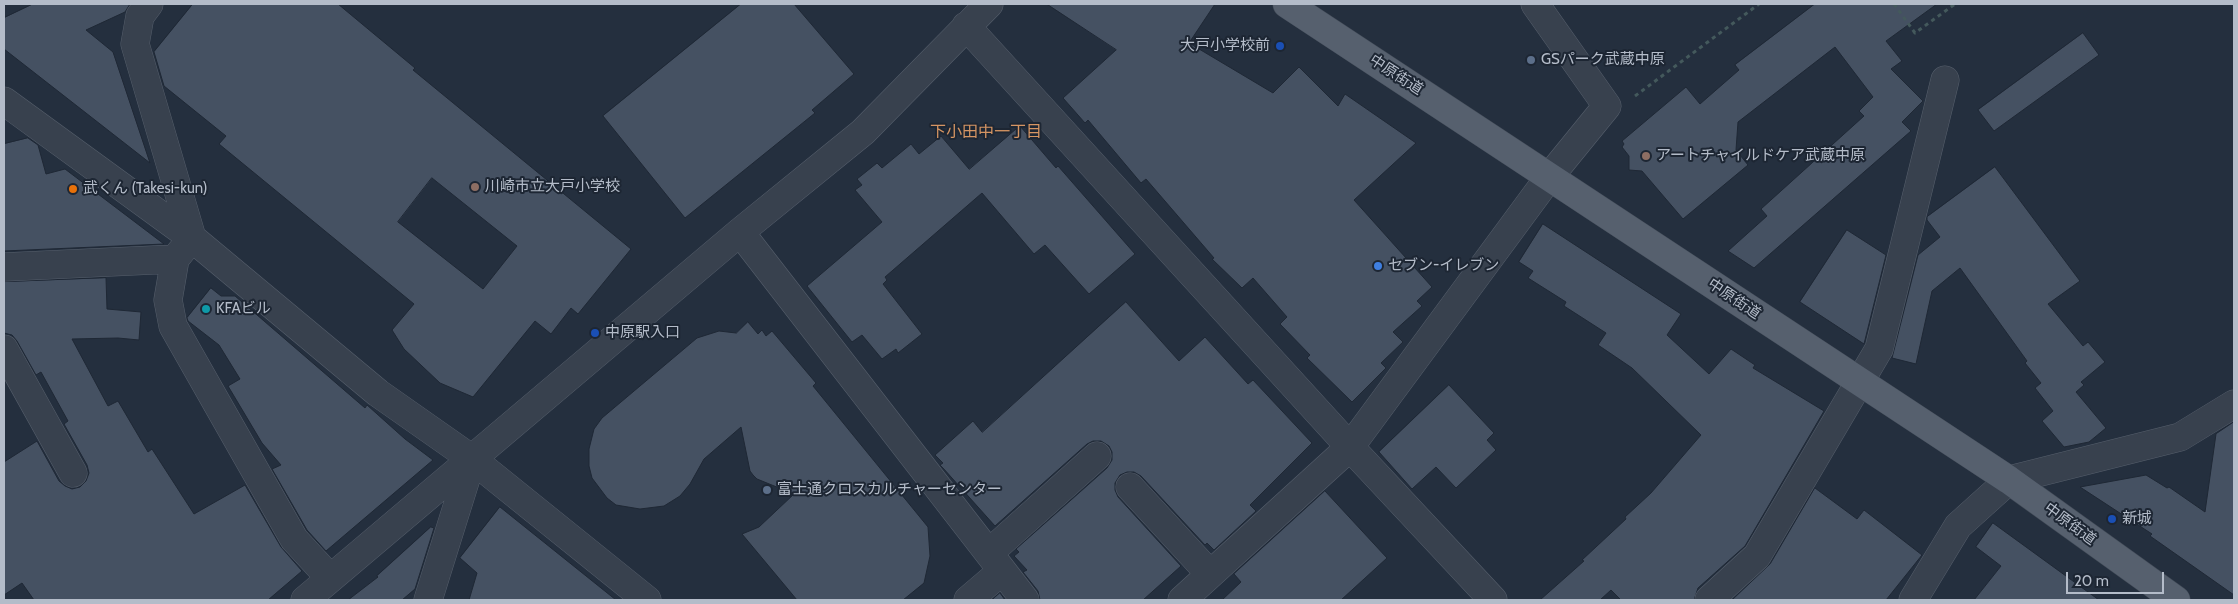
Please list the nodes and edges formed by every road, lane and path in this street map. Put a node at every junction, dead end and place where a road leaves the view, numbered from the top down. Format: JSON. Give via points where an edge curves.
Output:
{"nodes":[{"id":1,"x":989,"y":4,"type":"edge"},
{"id":2,"x":1287,"y":4,"type":"edge"},
{"id":3,"x":1535,"y":4,"type":"edge"},
{"id":4,"x":1759,"y":4,"type":"edge"},
{"id":5,"x":1894,"y":4,"type":"edge"},
{"id":6,"x":1955,"y":4,"type":"edge"},
{"id":7,"x":139,"y":8,"type":"edge"},
{"id":8,"x":966,"y":26,"type":"junction"},
{"id":9,"x":1945,"y":80,"type":"dead end"},
{"id":10,"x":4,"y":101,"type":"edge"},
{"id":11,"x":1607,"y":106,"type":"junction"},
{"id":12,"x":15,"y":121,"type":"edge"},
{"id":13,"x":1550,"y":176,"type":"junction"},
{"id":14,"x":740,"y":232,"type":"junction"},
{"id":15,"x":192,"y":238,"type":"junction"},
{"id":16,"x":175,"y":259,"type":"junction"},
{"id":17,"x":4,"y":267,"type":"edge"},
{"id":18,"x":4,"y":349,"type":"edge"},
{"id":19,"x":1860,"y":382,"type":"junction"},
{"id":20,"x":2234,"y":404,"type":"edge"},
{"id":21,"x":1350,"y":447,"type":"junction"},
{"id":22,"x":1097,"y":456,"type":"dead end"},
{"id":23,"x":472,"y":459,"type":"junction"},
{"id":24,"x":73,"y":473,"type":"dead end"},
{"id":25,"x":2009,"y":480,"type":"junction"},
{"id":26,"x":1130,"y":487,"type":"dead end"},
{"id":27,"x":995,"y":562,"type":"junction"},
{"id":28,"x":1210,"y":574,"type":"junction"},
{"id":29,"x":330,"y":578,"type":"junction"},
{"id":30,"x":305,"y":600,"type":"edge"},
{"id":31,"x":428,"y":600,"type":"edge"},
{"id":32,"x":647,"y":600,"type":"edge"},
{"id":33,"x":968,"y":600,"type":"edge"},
{"id":34,"x":1025,"y":600,"type":"edge"},
{"id":35,"x":1182,"y":600,"type":"edge"},
{"id":36,"x":1493,"y":600,"type":"edge"},
{"id":37,"x":1709,"y":600,"type":"edge"},
{"id":38,"x":1913,"y":600,"type":"edge"},
{"id":39,"x":2176,"y":600,"type":"edge"}],
"edges":[{"from":1,"to":8,"type":"street"},
{"from":2,"to":13,"type":"main road","name":"中原街道"},
{"from":3,"to":11,"type":"street"},
{"from":4,"to":11,"type":"path","via":[[1628,102]]},
{"from":5,"to":6,"type":"path","via":[[1915,34]]},
{"from":7,"to":15,"type":"street","via":[[135,44]]},
{"from":8,"to":14,"type":"street","via":[[863,132]]},
{"from":8,"to":21,"type":"street"},
{"from":9,"to":19,"type":"street","via":[[1879,349]]},
{"from":10,"to":12,"type":"street"},
{"from":11,"to":13,"type":"street"},
{"from":12,"to":15,"type":"street"},
{"from":13,"to":19,"type":"main road","name":"中原街道"},
{"from":13,"to":21,"type":"street"},
{"from":14,"to":23,"type":"street"},
{"from":14,"to":27,"type":"street"},
{"from":15,"to":16,"type":"street"},
{"from":15,"to":23,"type":"street","via":[[378,393]]},
{"from":16,"to":17,"type":"street"},
{"from":16,"to":29,"type":"street","via":[[168,300],[173,326],[294,539]]},
{"from":18,"to":24,"type":"street"},
{"from":19,"to":25,"type":"main road","name":"中原街道"},
{"from":19,"to":37,"type":"street","via":[[1757,556]]},
{"from":20,"to":25,"type":"street","via":[[2180,437]]},
{"from":21,"to":28,"type":"street"},
{"from":21,"to":36,"type":"street"},
{"from":22,"to":27,"type":"street"},
{"from":23,"to":29,"type":"street"},
{"from":23,"to":31,"type":"street"},
{"from":23,"to":32,"type":"street"},
{"from":25,"to":38,"type":"street","via":[[1958,526]]},
{"from":25,"to":39,"type":"main road","name":"中原街道"},
{"from":26,"to":28,"type":"street"},
{"from":27,"to":33,"type":"street"},
{"from":27,"to":34,"type":"street"},
{"from":28,"to":35,"type":"street"},
{"from":29,"to":30,"type":"street"}]}
